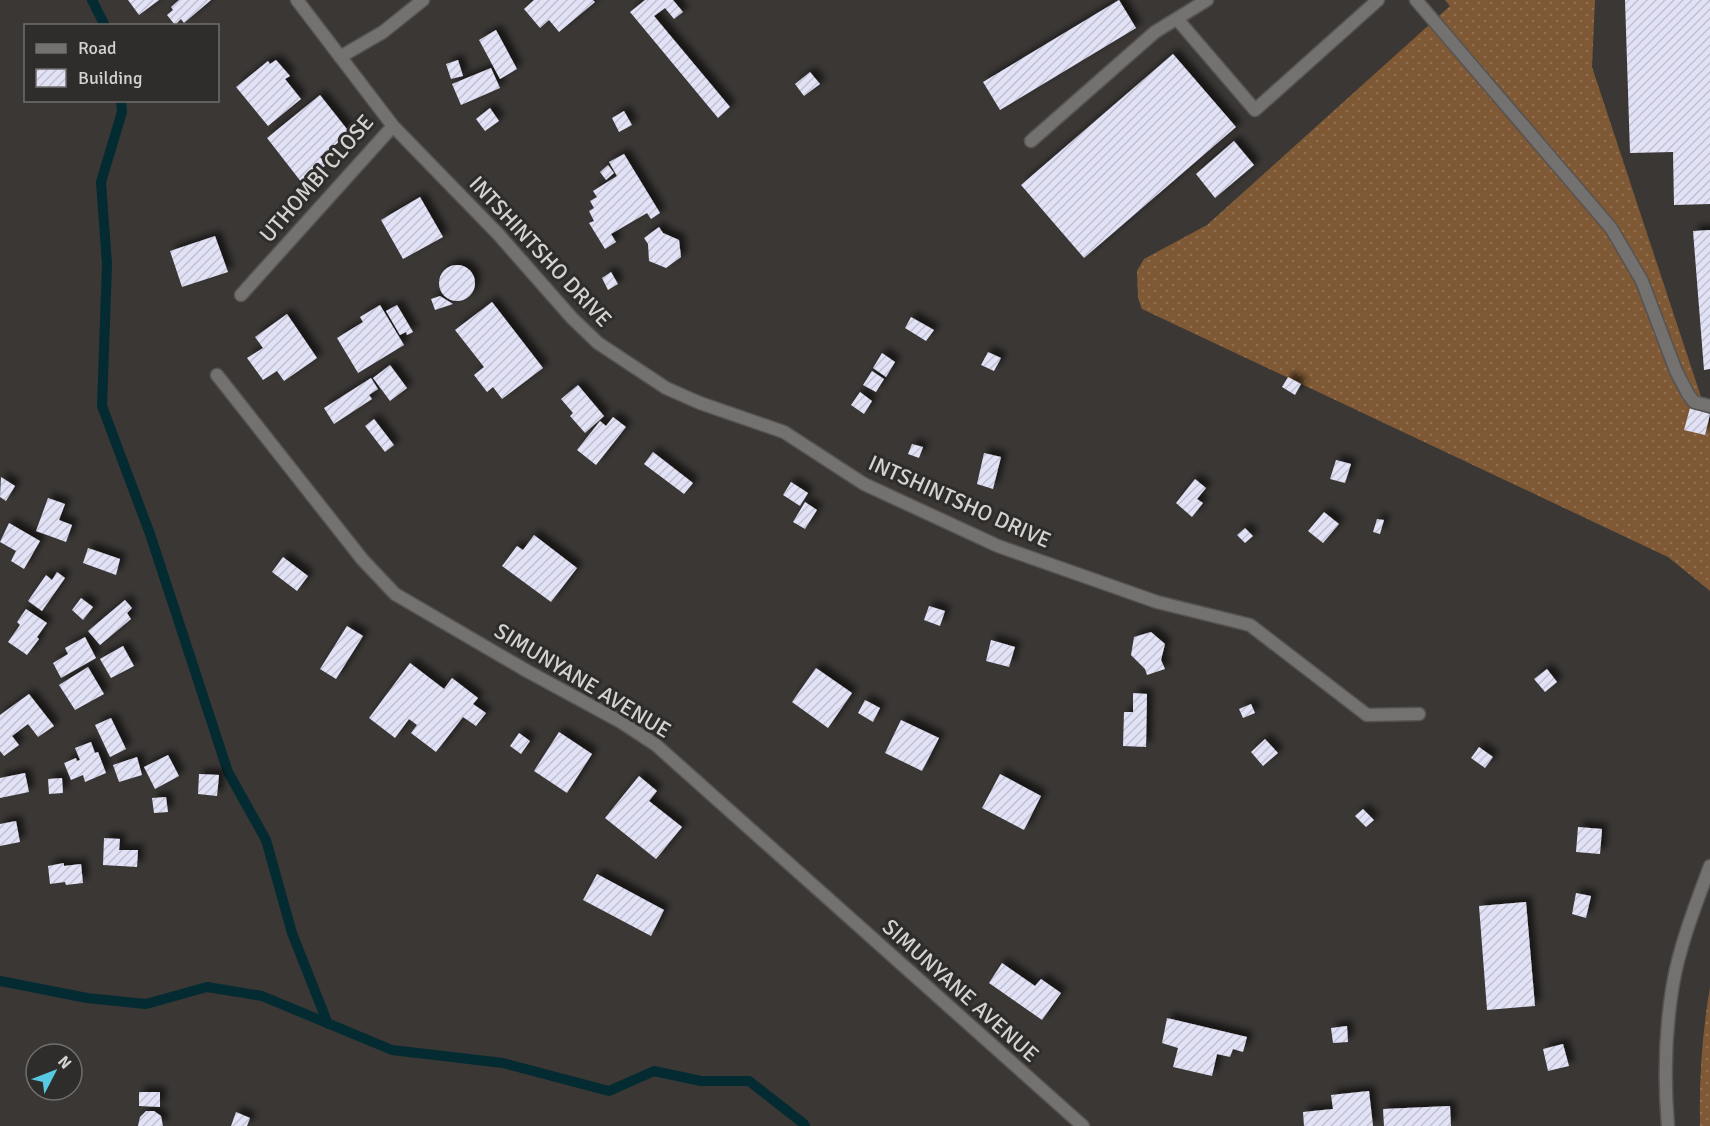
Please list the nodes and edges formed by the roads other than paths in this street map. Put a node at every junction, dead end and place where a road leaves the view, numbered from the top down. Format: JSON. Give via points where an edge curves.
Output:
{"nodes":[{"id":1,"x":297,"y":0,"type":"edge"},
{"id":2,"x":423,"y":0,"type":"edge"},
{"id":3,"x":1207,"y":0,"type":"edge"},
{"id":4,"x":1378,"y":0,"type":"edge"},
{"id":5,"x":1416,"y":0,"type":"edge"},
{"id":6,"x":1177,"y":18,"type":"junction"},
{"id":7,"x":340,"y":57,"type":"junction"},
{"id":8,"x":393,"y":126,"type":"junction"},
{"id":9,"x":1031,"y":141,"type":"dead end"},
{"id":10,"x":241,"y":295,"type":"dead end"},
{"id":11,"x":217,"y":375,"type":"dead end"},
{"id":12,"x":1710,"y":406,"type":"edge"},
{"id":13,"x":1419,"y":714,"type":"dead end"},
{"id":14,"x":1710,"y":866,"type":"edge"},
{"id":15,"x":1083,"y":1126,"type":"edge"},
{"id":16,"x":1668,"y":1126,"type":"edge"}],
"edges":[{"from":1,"to":7,"type":"street","name":"UTHOMBI CLOSE"},
{"from":2,"to":7,"type":"street","via":[[383,32]]},
{"from":3,"to":6,"type":"street"},
{"from":4,"to":6,"type":"street","via":[[1255,110]]},
{"from":5,"to":12,"type":"street","via":[[1611,228],[1642,281],[1688,394],[1694,402]]},
{"from":6,"to":9,"type":"street","via":[[1155,32]]},
{"from":7,"to":8,"type":"street","name":"UTHOMBI CLOSE"},
{"from":8,"to":10,"type":"street","name":"UTHOMBI CLOSE"},
{"from":8,"to":13,"type":"street","name":"INTSHINTSHO DRIVE","via":[[498,234],[578,325],[598,344],[666,388],[784,432],[864,484],[998,546],[1157,602],[1250,625],[1367,716]]},
{"from":11,"to":15,"type":"street","name":"SIMUNYANE AVENUE","via":[[362,559],[395,594],[656,745]]},
{"from":14,"to":16,"type":"street","via":[[1691,916],[1673,983],[1664,1065]]}]}
